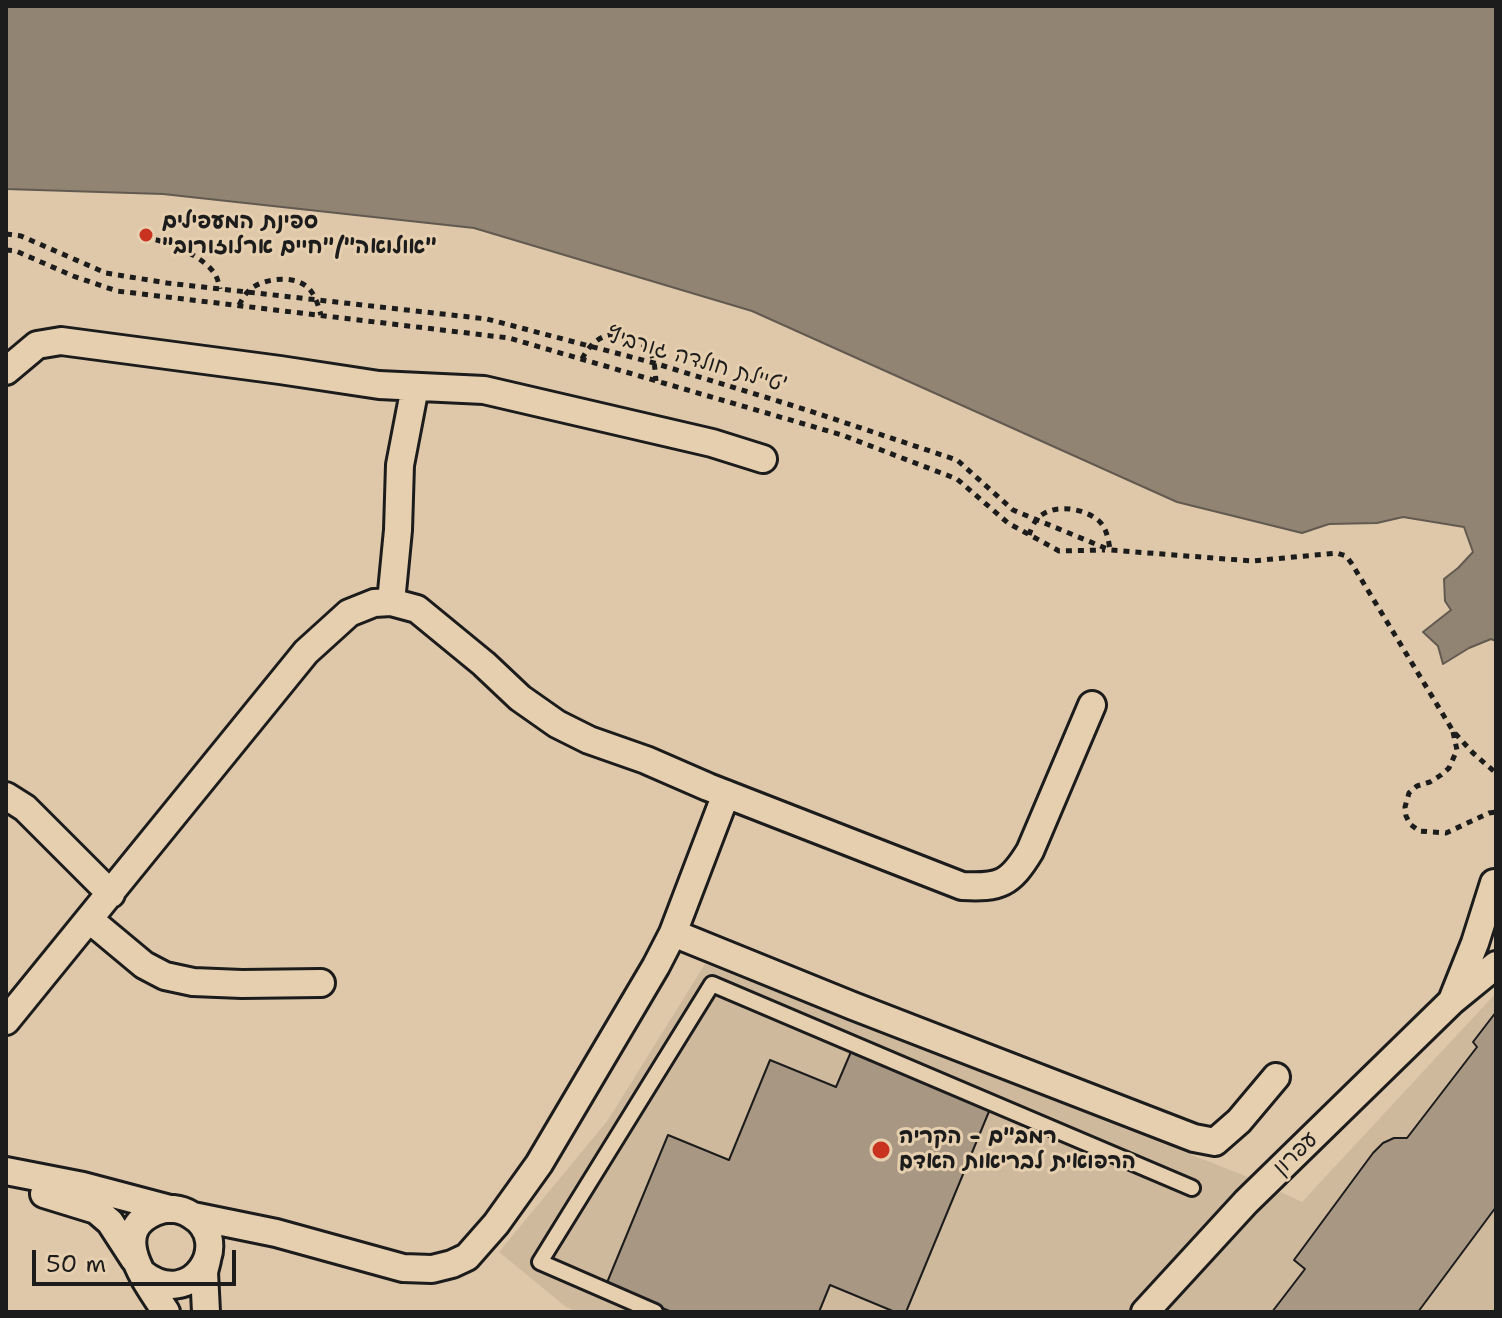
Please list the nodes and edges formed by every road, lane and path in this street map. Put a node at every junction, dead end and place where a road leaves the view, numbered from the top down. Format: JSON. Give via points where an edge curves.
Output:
{"nodes":[{"id":1,"x":6,"y":234,"type":"edge"},
{"id":2,"x":144,"y":238,"type":"dead end"},
{"id":3,"x":6,"y":250,"type":"edge"},
{"id":4,"x":220,"y":289,"type":"junction"},
{"id":5,"x":247,"y":292,"type":"junction"},
{"id":6,"x":316,"y":300,"type":"junction"},
{"id":7,"x":239,"y":305,"type":"junction"},
{"id":8,"x":321,"y":315,"type":"junction"},
{"id":9,"x":589,"y":346,"type":"junction"},
{"id":10,"x":582,"y":359,"type":"junction"},
{"id":11,"x":654,"y":363,"type":"junction"},
{"id":12,"x":6,"y":371,"type":"edge"},
{"id":13,"x":656,"y":381,"type":"junction"},
{"id":14,"x":415,"y":387,"type":"junction"},
{"id":15,"x":763,"y":459,"type":"dead end"},
{"id":16,"x":1036,"y":519,"type":"junction"},
{"id":17,"x":1029,"y":535,"type":"junction"},
{"id":18,"x":1110,"y":550,"type":"junction"},
{"id":19,"x":391,"y":602,"type":"junction"},
{"id":20,"x":1092,"y":705,"type":"dead end"},
{"id":21,"x":1453,"y":731,"type":"junction"},
{"id":22,"x":1496,"y":773,"type":"edge"},
{"id":23,"x":726,"y":794,"type":"junction"},
{"id":24,"x":6,"y":796,"type":"edge"},
{"id":25,"x":1496,"y":812,"type":"edge"},
{"id":26,"x":1495,"y":889,"type":"edge"},
{"id":27,"x":111,"y":894,"type":"junction"},
{"id":28,"x":90,"y":920,"type":"junction"},
{"id":29,"x":673,"y":933,"type":"junction"},
{"id":30,"x":1496,"y":965,"type":"edge"},
{"id":31,"x":321,"y":983,"type":"dead end"},
{"id":32,"x":1452,"y":1001,"type":"junction"},
{"id":33,"x":6,"y":1021,"type":"edge"},
{"id":34,"x":1276,"y":1077,"type":"dead end"},
{"id":35,"x":6,"y":1171,"type":"edge"},
{"id":36,"x":6,"y":1184,"type":"edge"},
{"id":37,"x":1192,"y":1188,"type":"dead end"},
{"id":38,"x":182,"y":1212,"type":"junction"},
{"id":39,"x":276,"y":1233,"type":"junction"},
{"id":40,"x":208,"y":1254,"type":"junction"},
{"id":41,"x":138,"y":1267,"type":"junction"},
{"id":42,"x":166,"y":1312,"type":"edge"},
{"id":43,"x":206,"y":1312,"type":"edge"},
{"id":44,"x":655,"y":1312,"type":"edge"},
{"id":45,"x":1145,"y":1312,"type":"edge"}],
"edges":[{"from":1,"to":4,"type":"path","name":"טיילת חולדה גורביץ'","via":[[106,273]]},
{"from":2,"to":4,"type":"path","via":[[180,247],[201,261],[216,275]]},
{"from":3,"to":7,"type":"path","via":[[117,291]]},
{"from":4,"to":5,"type":"path","name":"טיילת חולדה גורביץ'"},
{"from":5,"to":6,"type":"path","name":"טיילת חולדה גורביץ'"},
{"from":5,"to":6,"type":"path","via":[[274,280],[293,280],[306,286]]},
{"from":5,"to":7,"type":"path"},
{"from":6,"to":8,"type":"path"},
{"from":6,"to":9,"type":"path","name":"טיילת חולדה גורביץ'","via":[[487,319]]},
{"from":7,"to":8,"type":"path"},
{"from":8,"to":10,"type":"path","via":[[509,338]]},
{"from":9,"to":10,"type":"path"},
{"from":9,"to":11,"type":"path","name":"טיילת חולדה גורביץ'"},
{"from":9,"to":11,"type":"path","via":[[611,334],[630,338],[648,349]]},
{"from":10,"to":13,"type":"path"},
{"from":11,"to":13,"type":"path"},
{"from":11,"to":16,"type":"path","name":"טיילת חולדה גורביץ'","via":[[957,460],[1013,510]]},
{"from":12,"to":14,"type":"street","via":[[37,345],[61,341]]},
{"from":13,"to":17,"type":"path","via":[[842,435],[957,479]]},
{"from":14,"to":15,"type":"street","via":[[484,390]]},
{"from":14,"to":19,"type":"street","via":[[400,465]]},
{"from":16,"to":17,"type":"path"},
{"from":16,"to":18,"type":"path","name":"טיילת חולדה גורביץ'"},
{"from":16,"to":18,"type":"path","via":[[1065,508],[1080,512],[1098,520]]},
{"from":17,"to":18,"type":"path","via":[[1059,551]]},
{"from":18,"to":21,"type":"path","name":"טיילת חולדה גורביץ'","via":[[1252,561],[1346,556]]},
{"from":19,"to":23,"type":"street","via":[[417,609],[557,724]]},
{"from":19,"to":27,"type":"street","via":[[349,613],[306,652]]},
{"from":20,"to":23,"type":"street","via":[[1030,851],[1005,882],[962,886]]},
{"from":21,"to":22,"type":"path"},
{"from":21,"to":25,"type":"path","via":[[1457,750],[1449,768],[1409,793],[1405,807],[1410,824],[1419,831],[1446,833]]},
{"from":23,"to":29,"type":"street"},
{"from":24,"to":27,"type":"street","via":[[25,808]]},
{"from":26,"to":32,"type":"street","name":"עפרון"},
{"from":27,"to":28,"type":"street"},
{"from":28,"to":31,"type":"street","via":[[165,976],[193,982]]},
{"from":28,"to":33,"type":"street"},
{"from":29,"to":34,"type":"street","via":[[1194,1138],[1215,1142]]},
{"from":29,"to":39,"type":"street","via":[[539,1164],[467,1257],[432,1269],[403,1268]]},
{"from":30,"to":32,"type":"street","name":"עפרון"},
{"from":32,"to":45,"type":"street","name":"עפרון","via":[[1246,1202]]},
{"from":35,"to":38,"type":"street"},
{"from":36,"to":41,"type":"street","via":[[96,1210],[110,1222]]},
{"from":37,"to":44,"type":"lane","via":[[712,984],[540,1262]]},
{"from":38,"to":39,"type":"street"},
{"from":38,"to":40,"type":"street","via":[[202,1224]]},
{"from":38,"to":41,"type":"street","via":[[158,1211],[138,1226],[132,1249]]},
{"from":39,"to":40,"type":"street","via":[[221,1235]]},
{"from":40,"to":41,"type":"street","via":[[201,1271],[178,1285],[152,1281]]},
{"from":40,"to":43,"type":"street"},
{"from":41,"to":42,"type":"street"}]}
